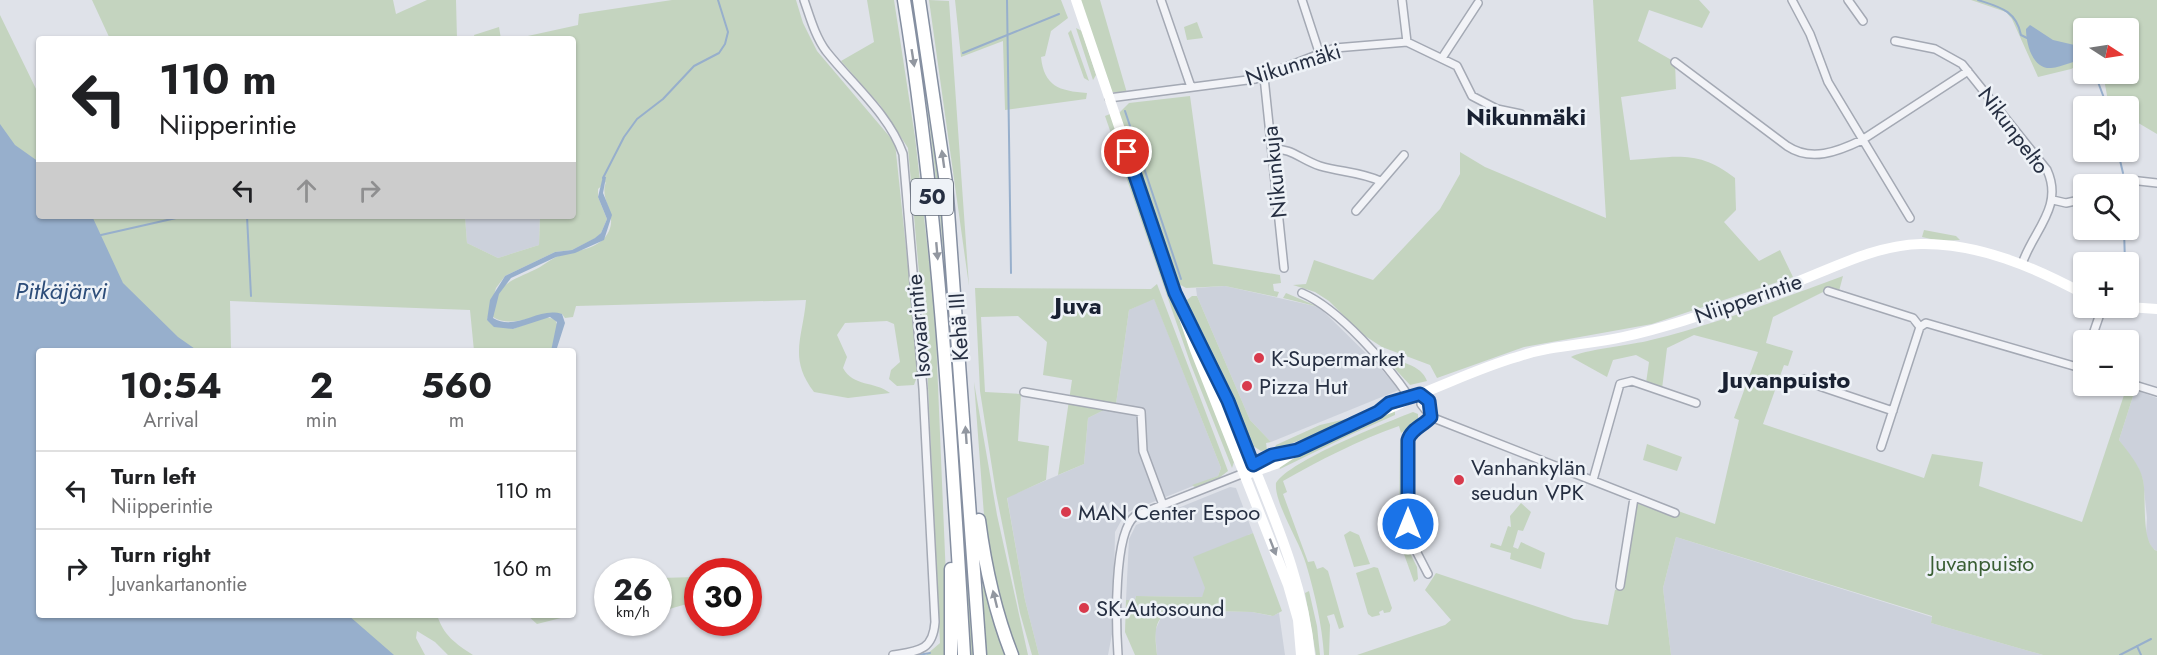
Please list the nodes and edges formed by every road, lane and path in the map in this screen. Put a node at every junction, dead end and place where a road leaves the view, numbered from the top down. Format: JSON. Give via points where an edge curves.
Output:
{"nodes":[{"id":1,"x":804,"y":0,"type":"edge"},
{"id":2,"x":904,"y":0,"type":"edge"},
{"id":3,"x":919,"y":0,"type":"edge"},
{"id":4,"x":1076,"y":0,"type":"edge"},
{"id":5,"x":1161,"y":0,"type":"edge"},
{"id":6,"x":1302,"y":0,"type":"edge"},
{"id":7,"x":1402,"y":0,"type":"edge"},
{"id":8,"x":1792,"y":0,"type":"edge"},
{"id":9,"x":1848,"y":0,"type":"edge"},
{"id":10,"x":1478,"y":3,"type":"dead end"},
{"id":11,"x":1863,"y":21,"type":"dead end"},
{"id":12,"x":1895,"y":41,"type":"dead end"},
{"id":13,"x":1407,"y":42,"type":"junction"},
{"id":14,"x":1319,"y":52,"type":"junction"},
{"id":15,"x":1442,"y":58,"type":"junction"},
{"id":16,"x":1675,"y":62,"type":"dead end"},
{"id":17,"x":1968,"y":71,"type":"junction"},
{"id":18,"x":1264,"y":77,"type":"junction"},
{"id":19,"x":1191,"y":87,"type":"junction"},
{"id":20,"x":1109,"y":98,"type":"junction"},
{"id":21,"x":1521,"y":114,"type":"dead end"},
{"id":22,"x":1862,"y":141,"type":"junction"},
{"id":23,"x":1272,"y":149,"type":"junction"},
{"id":24,"x":1404,"y":155,"type":"dead end"},
{"id":25,"x":1380,"y":181,"type":"junction"},
{"id":26,"x":2139,"y":181,"type":"edge"},
{"id":27,"x":2157,"y":183,"type":"edge"},
{"id":28,"x":2053,"y":200,"type":"junction"},
{"id":29,"x":2073,"y":201,"type":"edge"},
{"id":30,"x":1356,"y":211,"type":"dead end"},
{"id":31,"x":1910,"y":218,"type":"dead end"},
{"id":32,"x":2022,"y":264,"type":"junction"},
{"id":33,"x":1284,"y":268,"type":"dead end"},
{"id":34,"x":2073,"y":288,"type":"edge"},
{"id":35,"x":1828,"y":291,"type":"dead end"},
{"id":36,"x":1302,"y":293,"type":"dead end"},
{"id":37,"x":2139,"y":308,"type":"edge"},
{"id":38,"x":2157,"y":309,"type":"edge"},
{"id":39,"x":1189,"y":326,"type":"junction"},
{"id":40,"x":1920,"y":327,"type":"junction"},
{"id":41,"x":2073,"y":364,"type":"edge"},
{"id":42,"x":1804,"y":379,"type":"dead end"},
{"id":43,"x":2139,"y":386,"type":"edge"},
{"id":44,"x":1024,"y":392,"type":"dead end"},
{"id":45,"x":2157,"y":392,"type":"edge"},
{"id":46,"x":1415,"y":396,"type":"junction"},
{"id":47,"x":1696,"y":403,"type":"dead end"},
{"id":48,"x":1893,"y":411,"type":"junction"},
{"id":49,"x":1431,"y":417,"type":"junction"},
{"id":50,"x":1881,"y":447,"type":"dead end"},
{"id":51,"x":1255,"y":469,"type":"junction"},
{"id":52,"x":1244,"y":473,"type":"junction"},
{"id":53,"x":1593,"y":480,"type":"junction"},
{"id":54,"x":970,"y":494,"type":"junction"},
{"id":55,"x":1634,"y":498,"type":"junction"},
{"id":56,"x":1163,"y":505,"type":"junction"},
{"id":57,"x":1675,"y":513,"type":"dead end"},
{"id":58,"x":956,"y":523,"type":"junction"},
{"id":59,"x":1428,"y":574,"type":"dead end"},
{"id":60,"x":1620,"y":586,"type":"dead end"},
{"id":61,"x":893,"y":655,"type":"edge"},
{"id":62,"x":951,"y":655,"type":"edge"},
{"id":63,"x":964,"y":655,"type":"edge"},
{"id":64,"x":980,"y":655,"type":"edge"},
{"id":65,"x":1012,"y":655,"type":"edge"},
{"id":66,"x":1118,"y":655,"type":"edge"},
{"id":67,"x":1301,"y":655,"type":"edge"},
{"id":68,"x":1310,"y":655,"type":"edge"}],
"edges":[{"from":1,"to":61,"type":"street","name":"Isovaarintie","via":[[821,43],[890,128],[903,154],[923,389],[935,622],[934,635],[924,648]]},
{"from":2,"to":58,"type":"highway","name":"Kehä III","number":"50","one_way":true,"via":[[932,195]]},
{"from":54,"to":3,"type":"highway","name":"Kehä III","number":"50","one_way":true,"via":[[946,183]]},
{"from":4,"to":20,"type":"main road"},
{"from":5,"to":19,"type":"street"},
{"from":6,"to":14,"type":"street"},
{"from":7,"to":13,"type":"street"},
{"from":8,"to":22,"type":"street","via":[[1828,82]]},
{"from":9,"to":11,"type":"street"},
{"from":10,"to":15,"type":"street"},
{"from":12,"to":17,"type":"street","name":"Nikunpelto","via":[[1945,53]]},
{"from":13,"to":14,"type":"street","name":"Nikunmäki"},
{"from":13,"to":15,"type":"street","name":"Nikunmäki"},
{"from":14,"to":18,"type":"street","name":"Nikunmäki"},
{"from":15,"to":21,"type":"street","name":"Nikunmäki","via":[[1460,70],[1472,96],[1497,109]]},
{"from":16,"to":22,"type":"street","via":[[1798,153],[1827,153]]},
{"from":17,"to":22,"type":"street"},
{"from":17,"to":28,"type":"street","name":"Nikunpelto","via":[[2041,161],[2052,180]]},
{"from":18,"to":19,"type":"street","name":"Nikunmäki"},
{"from":18,"to":23,"type":"street","name":"Nikunkuja"},
{"from":19,"to":20,"type":"street","name":"Nikunmäki"},
{"from":20,"to":39,"type":"main road"},
{"from":22,"to":31,"type":"street"},
{"from":23,"to":25,"type":"street","via":[[1291,150],[1317,165]]},
{"from":23,"to":33,"type":"street","name":"Nikunkuja"},
{"from":24,"to":25,"type":"street"},
{"from":25,"to":30,"type":"street"},
{"from":26,"to":27,"type":"street"},
{"from":28,"to":29,"type":"street"},
{"from":28,"to":32,"type":"street","name":"Nikunpelto"},
{"from":32,"to":34,"type":"main road","name":"Niipperintie"},
{"from":32,"to":46,"type":"main road","name":"Niipperintie","via":[[1954,247],[1891,247],[1668,326],[1621,338],[1539,350]]},
{"from":35,"to":40,"type":"street","via":[[1913,318]]},
{"from":36,"to":46,"type":"street","via":[[1325,304]]},
{"from":37,"to":38,"type":"main road"},
{"from":39,"to":51,"type":"main road","via":[[1208,358]]},
{"from":39,"to":52,"type":"main road"},
{"from":40,"to":41,"type":"street","via":[[1933,323]]},
{"from":40,"to":48,"type":"street"},
{"from":42,"to":48,"type":"street"},
{"from":43,"to":45,"type":"street"},
{"from":44,"to":56,"type":"street","via":[[1141,412],[1143,451]]},
{"from":46,"to":49,"type":"street"},
{"from":46,"to":51,"type":"main road","name":"Niipperintie","via":[[1389,403],[1378,412]]},
{"from":47,"to":53,"type":"street","via":[[1632,381],[1620,384]]},
{"from":48,"to":50,"type":"street"},
{"from":49,"to":53,"type":"street"},
{"from":49,"to":59,"type":"street","via":[[1408,440],[1408,524],[1412,543]]},
{"from":51,"to":52,"type":"main road","name":"Niipperintie"},
{"from":51,"to":68,"type":"main road","via":[[1296,575]]},
{"from":52,"to":56,"type":"street"},
{"from":52,"to":67,"type":"main road","one_way":true,"via":[[1288,585],[1298,620]]},
{"from":53,"to":55,"type":"street"},
{"from":54,"to":64,"type":"highway","name":"Kehä III","number":"50"},
{"from":65,"to":54,"type":"highway","one_way":true,"via":[[987,569],[979,516]]},
{"from":55,"to":57,"type":"street"},
{"from":55,"to":60,"type":"street"},
{"from":56,"to":66,"type":"street","via":[[1135,516],[1125,526]]},
{"from":58,"to":62,"type":"highway","via":[[951,564]]},
{"from":58,"to":63,"type":"highway","name":"Kehä III","number":"50"}]}
